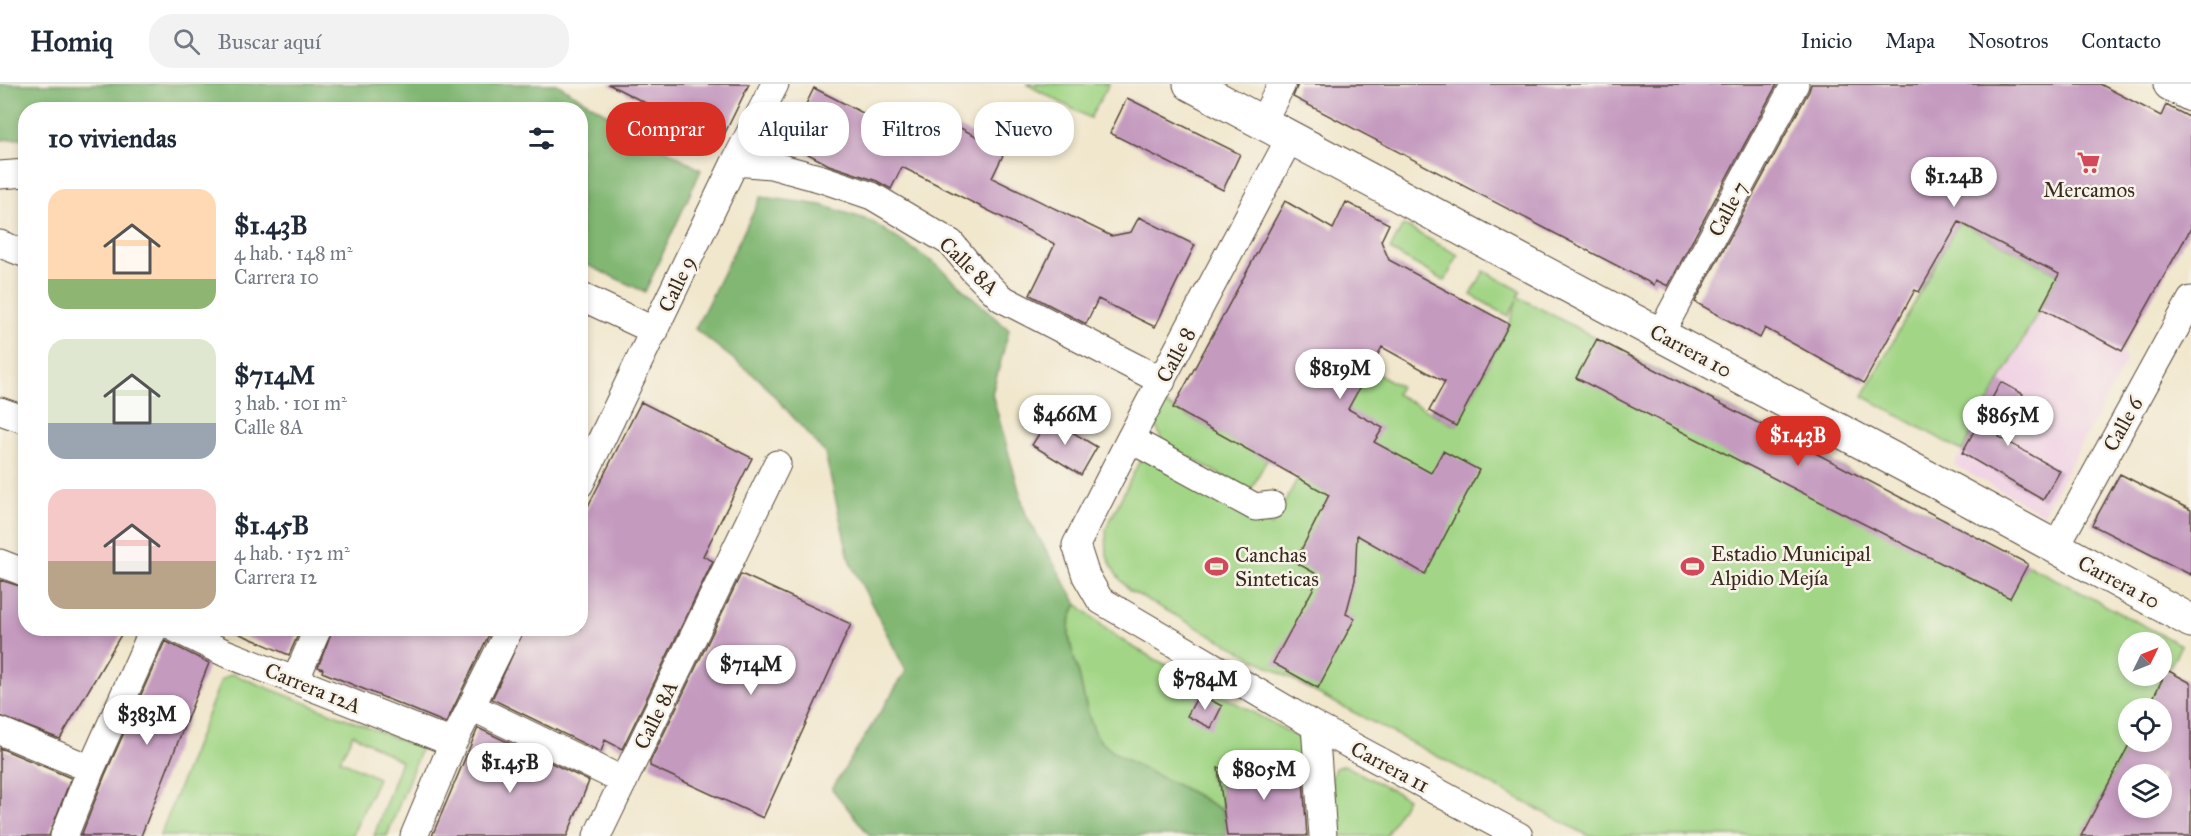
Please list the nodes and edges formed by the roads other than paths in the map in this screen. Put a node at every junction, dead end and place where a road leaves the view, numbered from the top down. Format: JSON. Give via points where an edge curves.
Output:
{"nodes":[{"id":1,"x":775,"y":84,"type":"edge"},
{"id":2,"x":1190,"y":84,"type":"edge"},
{"id":3,"x":1282,"y":84,"type":"edge"},
{"id":4,"x":1795,"y":84,"type":"edge"},
{"id":5,"x":2170,"y":84,"type":"edge"},
{"id":6,"x":2191,"y":95,"type":"edge"},
{"id":7,"x":1263,"y":121,"type":"junction"},
{"id":8,"x":1291,"y":136,"type":"junction"},
{"id":9,"x":735,"y":162,"type":"junction"},
{"id":10,"x":18,"y":174,"type":"edge"},
{"id":11,"x":0,"y":175,"type":"edge"},
{"id":12,"x":0,"y":244,"type":"edge"},
{"id":13,"x":18,"y":251,"type":"edge"},
{"id":14,"x":588,"y":300,"type":"edge"},
{"id":15,"x":2191,"y":300,"type":"edge"},
{"id":16,"x":655,"y":331,"type":"junction"},
{"id":17,"x":1660,"y":334,"type":"junction"},
{"id":18,"x":1162,"y":381,"type":"junction"},
{"id":19,"x":0,"y":411,"type":"edge"},
{"id":20,"x":18,"y":417,"type":"edge"},
{"id":21,"x":1130,"y":439,"type":"junction"},
{"id":22,"x":777,"y":464,"type":"dead end"},
{"id":23,"x":588,"y":468,"type":"edge"},
{"id":24,"x":1272,"y":505,"type":"dead end"},
{"id":25,"x":2055,"y":548,"type":"junction"},
{"id":26,"x":1086,"y":576,"type":"joint"},
{"id":27,"x":2191,"y":621,"type":"edge"},
{"id":28,"x":150,"y":636,"type":"edge"},
{"id":29,"x":190,"y":636,"type":"edge"},
{"id":30,"x":315,"y":636,"type":"edge"},
{"id":31,"x":506,"y":636,"type":"edge"},
{"id":32,"x":295,"y":681,"type":"junction"},
{"id":33,"x":472,"y":707,"type":"junction"},
{"id":34,"x":1315,"y":726,"type":"junction"},
{"id":35,"x":0,"y":731,"type":"edge"},
{"id":36,"x":453,"y":743,"type":"junction"},
{"id":37,"x":91,"y":769,"type":"junction"},
{"id":38,"x":624,"y":782,"type":"junction"},
{"id":39,"x":64,"y":836,"type":"edge"},
{"id":40,"x":414,"y":836,"type":"edge"},
{"id":41,"x":597,"y":836,"type":"edge"},
{"id":42,"x":1323,"y":836,"type":"edge"},
{"id":43,"x":1519,"y":836,"type":"edge"}],
"edges":[{"from":1,"to":9,"type":"street","name":"Calle 9"},
{"from":2,"to":7,"type":"main road","name":"Carrera 10"},
{"from":3,"to":7,"type":"street"},
{"from":4,"to":17,"type":"street","name":"Calle 7"},
{"from":5,"to":6,"type":"main road"},
{"from":7,"to":8,"type":"main road","name":"Carrera 10"},
{"from":8,"to":17,"type":"main road","name":"Carrera 10"},
{"from":8,"to":18,"type":"street","name":"Calle 8"},
{"from":9,"to":16,"type":"street","name":"Calle 9"},
{"from":9,"to":18,"type":"street","name":"Calle 8A","via":[[771,165],[872,196],[951,243],[1001,298]]},
{"from":10,"to":11,"type":"street"},
{"from":12,"to":13,"type":"street"},
{"from":14,"to":16,"type":"street"},
{"from":15,"to":25,"type":"street","name":"Calle 6"},
{"from":16,"to":23,"type":"street","name":"Calle 9"},
{"from":17,"to":25,"type":"main road","name":"Carrera 10"},
{"from":18,"to":21,"type":"street","name":"Calle 8"},
{"from":19,"to":20,"type":"street"},
{"from":21,"to":24,"type":"street","via":[[1255,507]]},
{"from":21,"to":26,"type":"street","name":"Calle 8","via":[[1076,545]]},
{"from":22,"to":38,"type":"street","name":"Calle 8A"},
{"from":25,"to":27,"type":"main road","name":"Carrera 10"},
{"from":26,"to":34,"type":"street","name":"Carrera 11","via":[[1100,600]]},
{"from":28,"to":37,"type":"street"},
{"from":29,"to":32,"type":"street","name":"Carrera 12A"},
{"from":30,"to":32,"type":"street"},
{"from":31,"to":33,"type":"street"},
{"from":32,"to":36,"type":"street","name":"Carrera 12A"},
{"from":33,"to":36,"type":"street"},
{"from":33,"to":38,"type":"street"},
{"from":34,"to":42,"type":"street"},
{"from":34,"to":43,"type":"street","name":"Carrera 11"},
{"from":35,"to":37,"type":"street"},
{"from":36,"to":40,"type":"street"},
{"from":37,"to":39,"type":"street"},
{"from":38,"to":41,"type":"street","name":"Calle 8A"}]}
